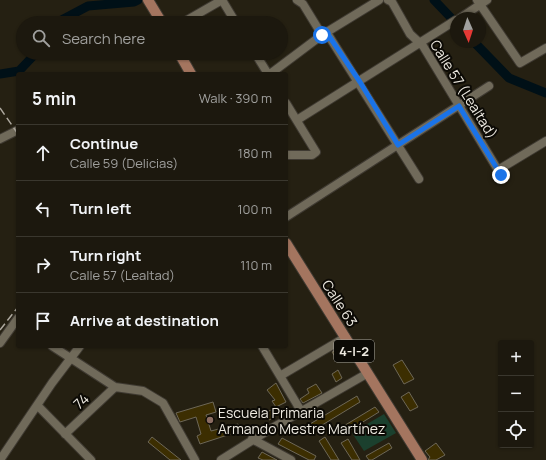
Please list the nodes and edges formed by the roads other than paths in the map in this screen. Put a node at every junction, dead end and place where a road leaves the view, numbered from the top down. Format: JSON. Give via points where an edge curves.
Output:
{"nodes":[{"id":1,"x":222,"y":0,"type":"edge"},
{"id":2,"x":379,"y":0,"type":"edge"},
{"id":3,"x":388,"y":0,"type":"edge"},
{"id":4,"x":149,"y":1,"type":"edge"},
{"id":5,"x":299,"y":2,"type":"edge"},
{"id":6,"x":481,"y":2,"type":"edge"},
{"id":7,"x":469,"y":12,"type":"edge"},
{"id":8,"x":158,"y":16,"type":"edge"},
{"id":9,"x":194,"y":16,"type":"edge"},
{"id":10,"x":232,"y":16,"type":"edge"},
{"id":11,"x":450,"y":24,"type":"edge"},
{"id":12,"x":324,"y":34,"type":"junction"},
{"id":13,"x":420,"y":43,"type":"junction"},
{"id":14,"x":546,"y":48,"type":"edge"},
{"id":15,"x":183,"y":60,"type":"edge"},
{"id":16,"x":260,"y":60,"type":"edge"},
{"id":17,"x":190,"y":72,"type":"edge"},
{"id":18,"x":268,"y":72,"type":"edge"},
{"id":19,"x":272,"y":72,"type":"edge"},
{"id":20,"x":360,"y":82,"type":"junction"},
{"id":21,"x":489,"y":86,"type":"dead end"},
{"id":22,"x":288,"y":105,"type":"edge"},
{"id":23,"x":459,"y":106,"type":"junction"},
{"id":24,"x":297,"y":120,"type":"junction"},
{"id":25,"x":16,"y":131,"type":"edge"},
{"id":26,"x":0,"y":139,"type":"edge"},
{"id":27,"x":546,"y":141,"type":"edge"},
{"id":28,"x":398,"y":145,"type":"junction"},
{"id":29,"x":288,"y":155,"type":"edge"},
{"id":30,"x":419,"y":178,"type":"dead end"},
{"id":31,"x":288,"y":216,"type":"edge"},
{"id":32,"x":288,"y":246,"type":"edge"},
{"id":33,"x":16,"y":323,"type":"edge"},
{"id":34,"x":346,"y":337,"type":"junction"},
{"id":35,"x":0,"y":343,"type":"edge"},
{"id":36,"x":55,"y":348,"type":"edge"},
{"id":37,"x":78,"y":348,"type":"edge"},
{"id":38,"x":263,"y":348,"type":"edge"},
{"id":39,"x":71,"y":358,"type":"junction"},
{"id":40,"x":368,"y":373,"type":"junction"},
{"id":41,"x":280,"y":376,"type":"junction"},
{"id":42,"x":115,"y":387,"type":"junction"},
{"id":43,"x":37,"y":405,"type":"junction"},
{"id":44,"x":301,"y":411,"type":"junction"},
{"id":45,"x":65,"y":434,"type":"junction"},
{"id":46,"x":252,"y":440,"type":"junction"},
{"id":47,"x":0,"y":460,"type":"edge"},
{"id":48,"x":91,"y":460,"type":"edge"},
{"id":49,"x":195,"y":460,"type":"edge"},
{"id":50,"x":221,"y":460,"type":"edge"},
{"id":51,"x":291,"y":460,"type":"edge"},
{"id":52,"x":422,"y":460,"type":"edge"}],
"edges":[{"from":1,"to":9,"type":"street"},
{"from":1,"to":10,"type":"street"},
{"from":2,"to":12,"type":"street"},
{"from":3,"to":13,"type":"street","name":"Calle 57 (Lealtad)","via":[[392,2],[410,34]]},
{"from":4,"to":8,"type":"main road"},
{"from":5,"to":12,"type":"street"},
{"from":6,"to":7,"type":"street"},
{"from":6,"to":14,"type":"street","via":[[520,63]]},
{"from":11,"to":13,"type":"street"},
{"from":12,"to":19,"type":"street"},
{"from":12,"to":20,"type":"street"},
{"from":13,"to":20,"type":"street"},
{"from":13,"to":23,"type":"street","name":"Calle 57 (Lealtad)"},
{"from":15,"to":17,"type":"main road"},
{"from":16,"to":18,"type":"street"},
{"from":20,"to":24,"type":"street"},
{"from":20,"to":28,"type":"street"},
{"from":21,"to":23,"type":"street"},
{"from":22,"to":24,"type":"street"},
{"from":23,"to":27,"type":"street","name":"Calle 57 (Lealtad)","via":[[500,173]]},
{"from":23,"to":28,"type":"street"},
{"from":24,"to":29,"type":"street","via":[[316,150],[314,154]]},
{"from":25,"to":26,"type":"street"},
{"from":28,"to":30,"type":"street"},
{"from":28,"to":31,"type":"street"},
{"from":32,"to":34,"type":"main road","name":"Calle 63","number":"4-I-2"},
{"from":33,"to":35,"type":"street"},
{"from":34,"to":40,"type":"main road","name":"Calle 63","number":"4-I-2"},
{"from":34,"to":41,"type":"street"},
{"from":36,"to":39,"type":"street"},
{"from":37,"to":39,"type":"street"},
{"from":38,"to":41,"type":"street"},
{"from":39,"to":42,"type":"street"},
{"from":39,"to":43,"type":"street"},
{"from":40,"to":44,"type":"street"},
{"from":40,"to":52,"type":"main road","name":"Calle 63","number":"4-I-2"},
{"from":41,"to":44,"type":"street"},
{"from":42,"to":45,"type":"street","name":"74"},
{"from":42,"to":49,"type":"street","via":[[144,391],[162,403]]},
{"from":43,"to":45,"type":"street"},
{"from":43,"to":47,"type":"street"},
{"from":44,"to":46,"type":"street"},
{"from":45,"to":48,"type":"street"},
{"from":46,"to":50,"type":"street"},
{"from":46,"to":51,"type":"street"}]}
